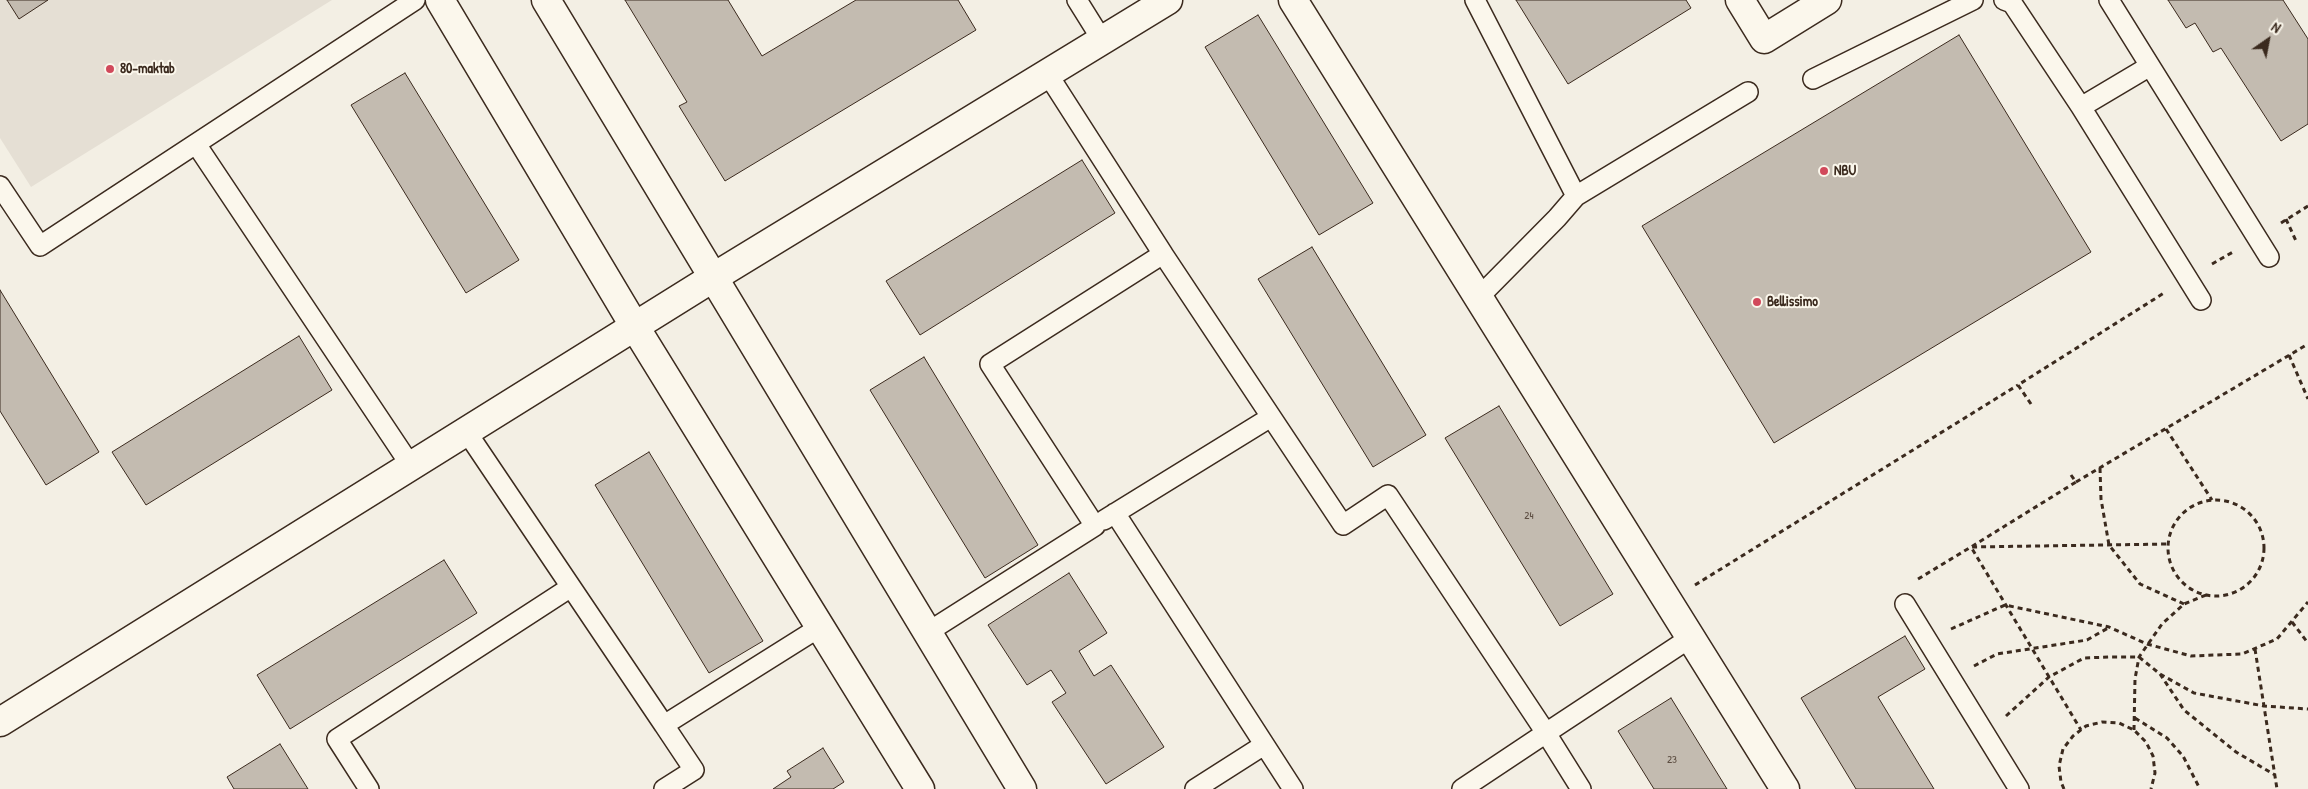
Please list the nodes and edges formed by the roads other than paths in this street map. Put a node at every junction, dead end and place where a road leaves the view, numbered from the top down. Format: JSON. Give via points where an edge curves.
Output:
{"nodes":[{"id":1,"x":415,"y":0,"type":"edge"},
{"id":2,"x":440,"y":0,"type":"edge"},
{"id":3,"x":546,"y":0,"type":"edge"},
{"id":4,"x":1077,"y":0,"type":"edge"},
{"id":5,"x":1168,"y":0,"type":"edge"},
{"id":6,"x":1293,"y":0,"type":"edge"},
{"id":7,"x":1475,"y":0,"type":"edge"},
{"id":8,"x":1740,"y":0,"type":"edge"},
{"id":9,"x":1827,"y":0,"type":"edge"},
{"id":10,"x":1973,"y":0,"type":"edge"},
{"id":11,"x":2004,"y":0,"type":"edge"},
{"id":12,"x":2109,"y":0,"type":"edge"},
{"id":13,"x":1102,"y":40,"type":"junction"},
{"id":14,"x":2150,"y":66,"type":"junction"},
{"id":15,"x":1047,"y":73,"type":"junction"},
{"id":16,"x":1813,"y":79,"type":"dead end"},
{"id":17,"x":1748,"y":92,"type":"dead end"},
{"id":18,"x":2081,"y":107,"type":"junction"},
{"id":19,"x":196,"y":144,"type":"junction"},
{"id":20,"x":0,"y":186,"type":"edge"},
{"id":21,"x":1576,"y":196,"type":"junction"},
{"id":22,"x":1163,"y":254,"type":"junction"},
{"id":23,"x":2269,"y":257,"type":"dead end"},
{"id":24,"x":714,"y":277,"type":"junction"},
{"id":25,"x":1478,"y":298,"type":"junction"},
{"id":26,"x":2201,"y":300,"type":"dead end"},
{"id":27,"x":635,"y":327,"type":"junction"},
{"id":28,"x":1271,"y":417,"type":"junction"},
{"id":29,"x":466,"y":432,"type":"junction"},
{"id":30,"x":411,"y":466,"type":"junction"},
{"id":31,"x":1115,"y":513,"type":"junction"},
{"id":32,"x":1094,"y":526,"type":"junction"},
{"id":33,"x":571,"y":587,"type":"junction"},
{"id":34,"x":1905,"y":604,"type":"road end"},
{"id":35,"x":820,"y":627,"type":"junction"},
{"id":36,"x":928,"y":632,"type":"junction"},
{"id":37,"x":1690,"y":638,"type":"junction"},
{"id":38,"x":0,"y":722,"type":"edge"},
{"id":39,"x":664,"y":725,"type":"junction"},
{"id":40,"x":1546,"y":733,"type":"junction"},
{"id":41,"x":1264,"y":745,"type":"junction"},
{"id":42,"x":369,"y":789,"type":"edge"},
{"id":43,"x":664,"y":789,"type":"edge"},
{"id":44,"x":920,"y":789,"type":"edge"},
{"id":45,"x":1022,"y":789,"type":"edge"},
{"id":46,"x":1195,"y":789,"type":"edge"},
{"id":47,"x":1293,"y":789,"type":"edge"},
{"id":48,"x":1462,"y":789,"type":"edge"},
{"id":49,"x":1582,"y":789,"type":"edge"},
{"id":50,"x":1785,"y":789,"type":"edge"},
{"id":51,"x":2019,"y":789,"type":"edge"}],
"edges":[{"from":1,"to":19,"type":"lane"},
{"from":2,"to":27,"type":"street"},
{"from":3,"to":24,"type":"street"},
{"from":4,"to":13,"type":"lane"},
{"from":5,"to":13,"type":"street"},
{"from":6,"to":25,"type":"street"},
{"from":7,"to":21,"type":"lane"},
{"from":8,"to":9,"type":"street","via":[[1764,39]]},
{"from":10,"to":16,"type":"lane"},
{"from":11,"to":18,"type":"lane","via":[[2012,3]]},
{"from":12,"to":14,"type":"lane"},
{"from":13,"to":15,"type":"street"},
{"from":14,"to":18,"type":"lane"},
{"from":14,"to":23,"type":"lane"},
{"from":15,"to":22,"type":"lane"},
{"from":15,"to":24,"type":"street"},
{"from":17,"to":21,"type":"lane"},
{"from":18,"to":26,"type":"lane"},
{"from":19,"to":20,"type":"lane","via":[[40,246]]},
{"from":19,"to":30,"type":"lane"},
{"from":21,"to":25,"type":"lane"},
{"from":22,"to":28,"type":"lane"},
{"from":22,"to":32,"type":"lane","via":[[990,364]]},
{"from":24,"to":27,"type":"street"},
{"from":24,"to":36,"type":"street"},
{"from":25,"to":37,"type":"street"},
{"from":27,"to":29,"type":"street"},
{"from":27,"to":35,"type":"street"},
{"from":28,"to":31,"type":"lane"},
{"from":28,"to":40,"type":"lane","via":[[1343,525],[1388,495]]},
{"from":29,"to":30,"type":"street"},
{"from":29,"to":33,"type":"lane"},
{"from":30,"to":38,"type":"street"},
{"from":31,"to":32,"type":"lane"},
{"from":31,"to":41,"type":"lane"},
{"from":32,"to":36,"type":"lane"},
{"from":33,"to":39,"type":"lane"},
{"from":33,"to":42,"type":"lane","via":[[337,739]]},
{"from":34,"to":51,"type":"lane"},
{"from":35,"to":39,"type":"lane"},
{"from":35,"to":44,"type":"street"},
{"from":36,"to":45,"type":"street"},
{"from":37,"to":40,"type":"lane"},
{"from":37,"to":50,"type":"street"},
{"from":39,"to":43,"type":"lane","via":[[694,770]]},
{"from":40,"to":48,"type":"lane"},
{"from":40,"to":49,"type":"lane"},
{"from":41,"to":46,"type":"lane"},
{"from":41,"to":47,"type":"lane"}]}
